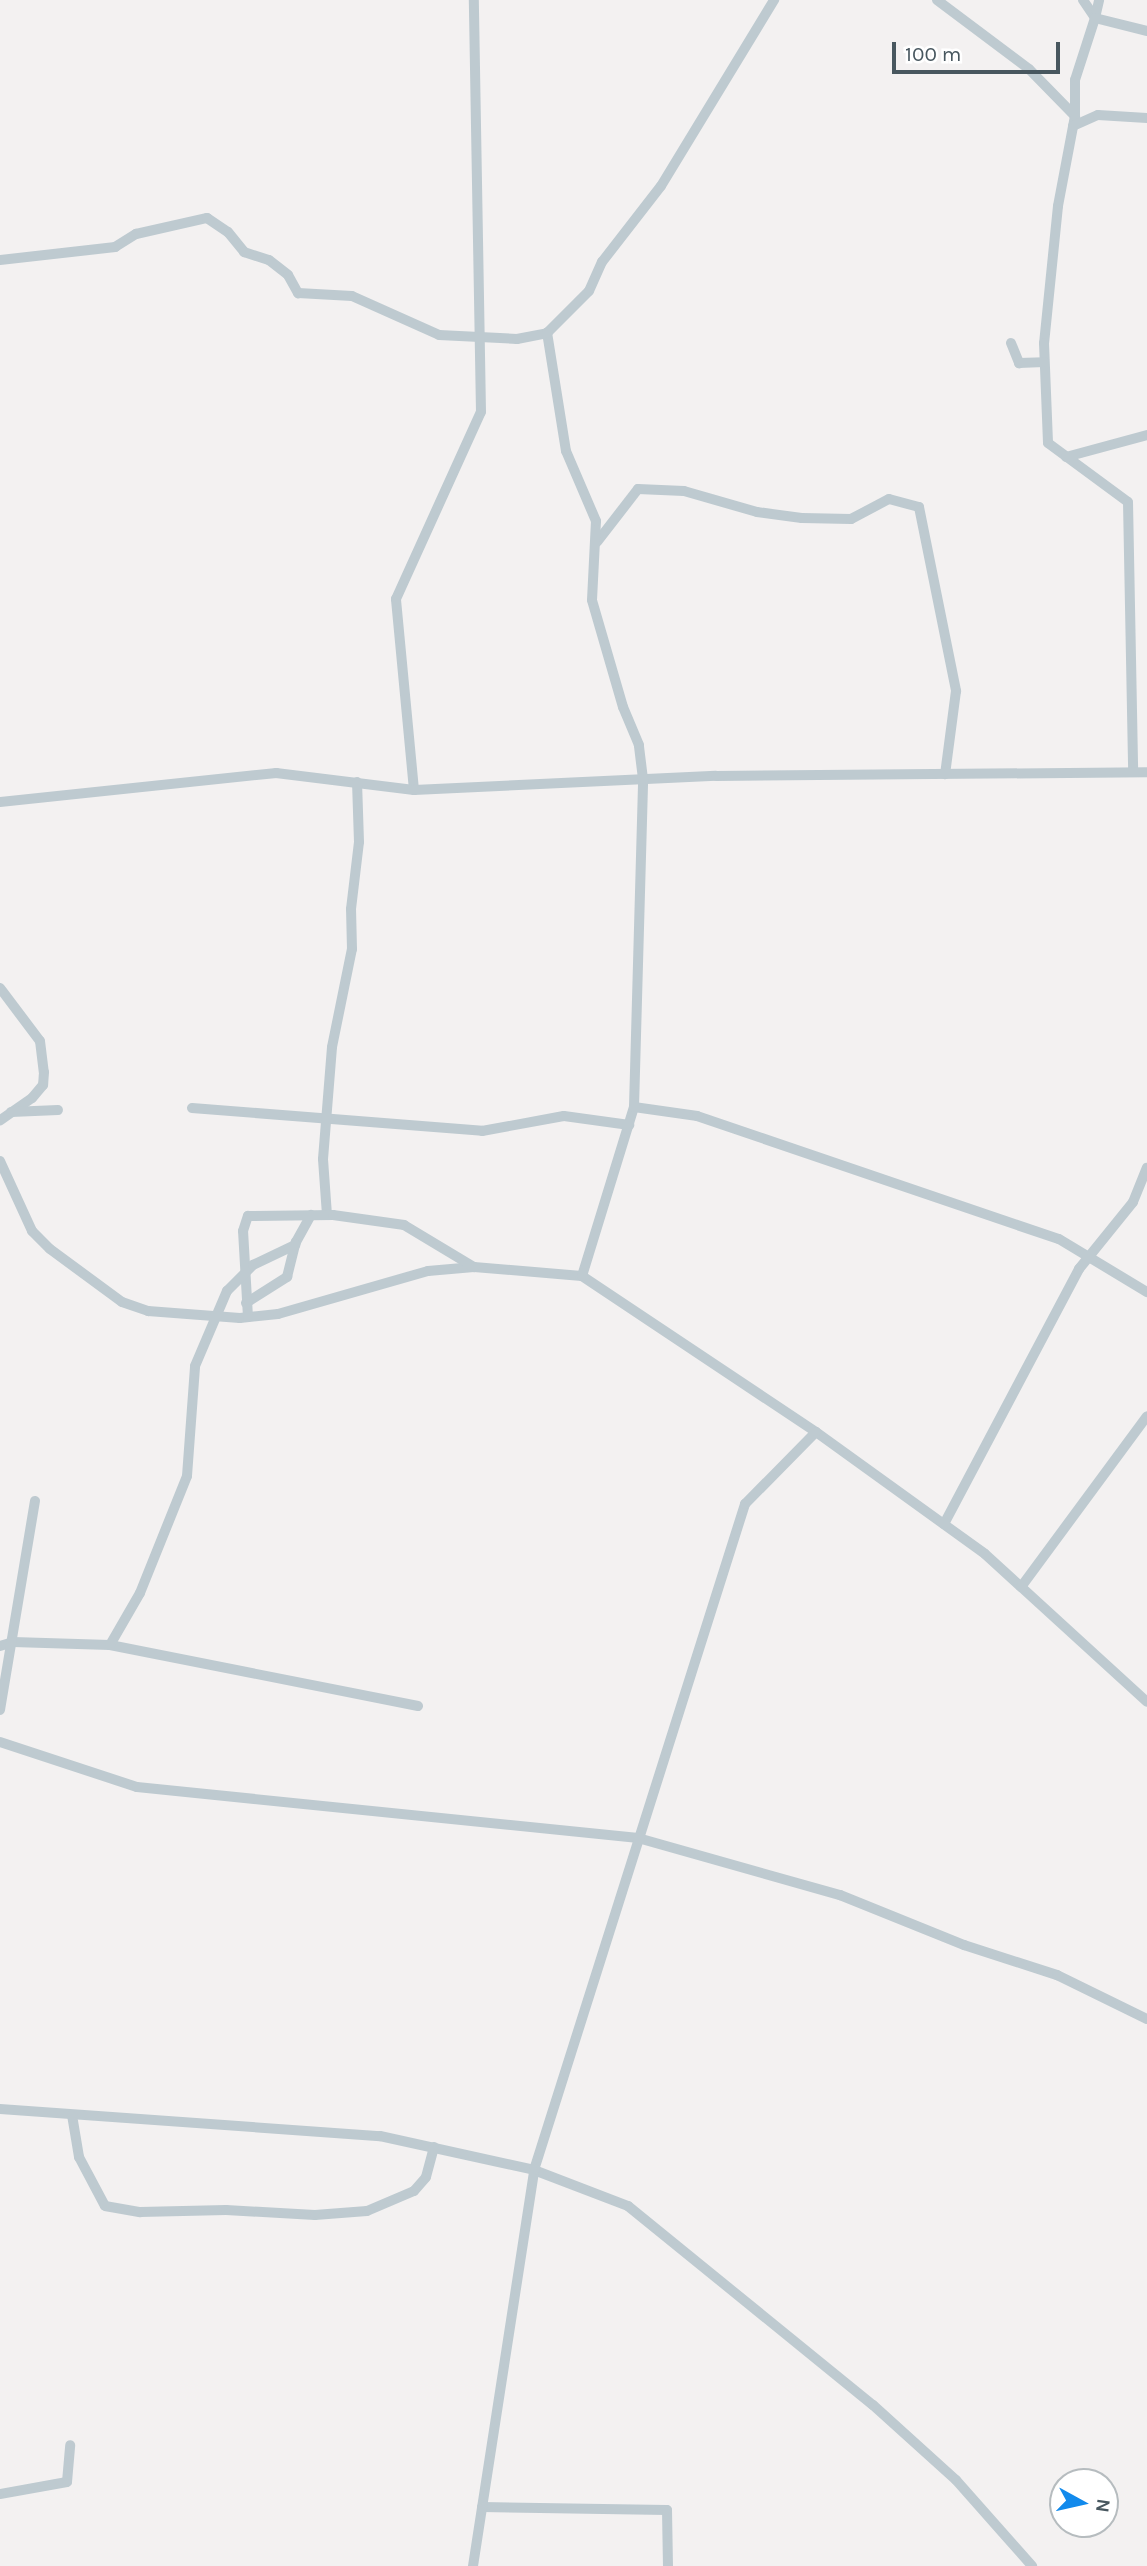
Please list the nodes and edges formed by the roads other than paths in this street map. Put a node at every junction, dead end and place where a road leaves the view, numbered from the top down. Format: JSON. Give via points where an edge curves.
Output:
{"nodes":[{"id":1,"x":474,"y":0,"type":"edge"},
{"id":2,"x":774,"y":0,"type":"edge"},
{"id":3,"x":937,"y":0,"type":"edge"},
{"id":4,"x":1083,"y":0,"type":"edge"},
{"id":5,"x":1099,"y":0,"type":"edge"},
{"id":6,"x":1095,"y":18,"type":"junction"},
{"id":7,"x":1147,"y":31,"type":"edge"},
{"id":8,"x":1147,"y":118,"type":"edge"},
{"id":9,"x":1074,"y":121,"type":"junction"},
{"id":10,"x":0,"y":260,"type":"edge"},
{"id":11,"x":547,"y":333,"type":"junction"},
{"id":12,"x":480,"y":339,"type":"junction"},
{"id":13,"x":1012,"y":343,"type":"dead end"},
{"id":14,"x":1044,"y":362,"type":"junction"},
{"id":15,"x":1147,"y":435,"type":"edge"},
{"id":16,"x":1066,"y":457,"type":"junction"},
{"id":17,"x":597,"y":542,"type":"junction"},
{"id":18,"x":1133,"y":772,"type":"junction"},
{"id":19,"x":1147,"y":772,"type":"edge"},
{"id":20,"x":945,"y":774,"type":"junction"},
{"id":21,"x":643,"y":779,"type":"junction"},
{"id":22,"x":358,"y":782,"type":"junction"},
{"id":23,"x":414,"y":790,"type":"junction"},
{"id":24,"x":0,"y":802,"type":"edge"},
{"id":25,"x":0,"y":988,"type":"edge"},
{"id":26,"x":634,"y":1107,"type":"junction"},
{"id":27,"x":192,"y":1108,"type":"dead end"},
{"id":28,"x":58,"y":1110,"type":"dead end"},
{"id":29,"x":11,"y":1112,"type":"junction"},
{"id":30,"x":0,"y":1120,"type":"edge"},
{"id":31,"x":326,"y":1120,"type":"junction"},
{"id":32,"x":629,"y":1125,"type":"junction"},
{"id":33,"x":0,"y":1161,"type":"edge"},
{"id":34,"x":1147,"y":1168,"type":"edge"},
{"id":35,"x":311,"y":1215,"type":"junction"},
{"id":36,"x":327,"y":1215,"type":"junction"},
{"id":37,"x":295,"y":1245,"type":"junction"},
{"id":38,"x":1090,"y":1256,"type":"junction"},
{"id":39,"x":474,"y":1267,"type":"junction"},
{"id":40,"x":246,"y":1272,"type":"junction"},
{"id":41,"x":582,"y":1276,"type":"junction"},
{"id":42,"x":1147,"y":1292,"type":"edge"},
{"id":43,"x":246,"y":1303,"type":"junction"},
{"id":44,"x":218,"y":1317,"type":"junction"},
{"id":45,"x":248,"y":1317,"type":"junction"},
{"id":46,"x":1147,"y":1416,"type":"edge"},
{"id":47,"x":816,"y":1432,"type":"junction"},
{"id":48,"x":35,"y":1501,"type":"dead end"},
{"id":49,"x":944,"y":1524,"type":"junction"},
{"id":50,"x":1021,"y":1587,"type":"junction"},
{"id":51,"x":13,"y":1642,"type":"junction"},
{"id":52,"x":110,"y":1645,"type":"junction"},
{"id":53,"x":0,"y":1646,"type":"edge"},
{"id":54,"x":1147,"y":1702,"type":"edge"},
{"id":55,"x":418,"y":1706,"type":"dead end"},
{"id":56,"x":0,"y":1710,"type":"edge"},
{"id":57,"x":0,"y":1742,"type":"edge"},
{"id":58,"x":638,"y":1838,"type":"junction"},
{"id":59,"x":1147,"y":2019,"type":"edge"},
{"id":60,"x":0,"y":2109,"type":"edge"},
{"id":61,"x":72,"y":2115,"type":"junction"},
{"id":62,"x":434,"y":2147,"type":"junction"},
{"id":63,"x":534,"y":2170,"type":"junction"},
{"id":64,"x":70,"y":2445,"type":"dead end"},
{"id":65,"x":0,"y":2494,"type":"edge"},
{"id":66,"x":482,"y":2507,"type":"junction"},
{"id":67,"x":473,"y":2566,"type":"edge"},
{"id":68,"x":668,"y":2566,"type":"edge"},
{"id":69,"x":1032,"y":2566,"type":"edge"}],
"edges":[{"from":1,"to":12,"type":"street"},
{"from":2,"to":11,"type":"street","via":[[662,186],[602,262],[589,291]]},
{"from":3,"to":9,"type":"street","via":[[1030,69]]},
{"from":4,"to":6,"type":"street"},
{"from":5,"to":6,"type":"street"},
{"from":6,"to":7,"type":"street"},
{"from":6,"to":9,"type":"street","via":[[1075,80]]},
{"from":8,"to":9,"type":"street","via":[[1098,115]]},
{"from":9,"to":14,"type":"street","via":[[1058,206]]},
{"from":10,"to":12,"type":"street","via":[[115,247],[136,234],[207,218],[228,232],[244,252],[270,260],[288,275],[298,293],[352,296],[439,335]]},
{"from":11,"to":12,"type":"street"},
{"from":11,"to":17,"type":"street","via":[[566,451],[596,521]]},
{"from":12,"to":23,"type":"street","via":[[481,411],[396,599]]},
{"from":13,"to":14,"type":"street","via":[[1019,363]]},
{"from":14,"to":16,"type":"street","via":[[1048,443]]},
{"from":15,"to":16,"type":"street"},
{"from":16,"to":18,"type":"street","via":[[1128,502]]},
{"from":17,"to":20,"type":"street","via":[[638,489],[684,491],[757,512],[802,518],[851,519],[889,499],[919,507],[956,691]]},
{"from":17,"to":21,"type":"street","via":[[592,600],[623,707],[639,744]]},
{"from":18,"to":19,"type":"street"},
{"from":18,"to":20,"type":"street"},
{"from":20,"to":21,"type":"street"},
{"from":21,"to":23,"type":"street"},
{"from":21,"to":26,"type":"street"},
{"from":22,"to":23,"type":"street"},
{"from":22,"to":24,"type":"street","via":[[276,773]]},
{"from":22,"to":31,"type":"street","via":[[352,948],[332,1047]]},
{"from":25,"to":29,"type":"street","via":[[40,1041],[44,1058],[43,1085]]},
{"from":26,"to":32,"type":"street"},
{"from":26,"to":38,"type":"street","via":[[697,1116],[830,1158],[1059,1239]]},
{"from":27,"to":31,"type":"street"},
{"from":28,"to":29,"type":"street"},
{"from":29,"to":30,"type":"street"},
{"from":31,"to":32,"type":"street","via":[[372,1125],[408,1122],[482,1131],[564,1116]]},
{"from":31,"to":36,"type":"street"},
{"from":32,"to":41,"type":"street"},
{"from":33,"to":44,"type":"street","via":[[32,1231],[91,1281],[122,1302],[148,1311]]},
{"from":34,"to":38,"type":"street","via":[[1133,1202]]},
{"from":35,"to":36,"type":"street"},
{"from":35,"to":37,"type":"street"},
{"from":35,"to":40,"type":"street","via":[[248,1216],[243,1231]]},
{"from":36,"to":39,"type":"street","via":[[404,1225]]},
{"from":37,"to":40,"type":"street"},
{"from":37,"to":43,"type":"street","via":[[287,1276]]},
{"from":38,"to":42,"type":"street"},
{"from":38,"to":49,"type":"street"},
{"from":39,"to":41,"type":"street"},
{"from":39,"to":45,"type":"street","via":[[428,1271],[338,1299]]},
{"from":40,"to":43,"type":"street"},
{"from":40,"to":44,"type":"street","via":[[227,1291]]},
{"from":41,"to":47,"type":"street"},
{"from":43,"to":45,"type":"street"},
{"from":44,"to":45,"type":"street"},
{"from":44,"to":52,"type":"street","via":[[195,1366],[187,1476],[140,1593]]},
{"from":46,"to":50,"type":"street"},
{"from":47,"to":49,"type":"street"},
{"from":47,"to":58,"type":"street","via":[[745,1504]]},
{"from":48,"to":51,"type":"street"},
{"from":49,"to":50,"type":"street"},
{"from":50,"to":54,"type":"street"},
{"from":51,"to":52,"type":"street"},
{"from":51,"to":53,"type":"street"},
{"from":51,"to":56,"type":"street"},
{"from":52,"to":55,"type":"street"},
{"from":57,"to":58,"type":"street","via":[[137,1787]]},
{"from":58,"to":59,"type":"street","via":[[840,1895],[964,1945],[1057,1975]]},
{"from":58,"to":63,"type":"street"},
{"from":60,"to":61,"type":"street"},
{"from":61,"to":62,"type":"street","via":[[380,2136]]},
{"from":61,"to":62,"type":"street","via":[[79,2157],[105,2206],[140,2212],[315,2215],[367,2211],[414,2191],[426,2177]]},
{"from":62,"to":63,"type":"street"},
{"from":63,"to":66,"type":"street"},
{"from":63,"to":69,"type":"street","via":[[628,2206],[791,2335],[956,2480]]},
{"from":64,"to":65,"type":"street","via":[[67,2482]]},
{"from":66,"to":67,"type":"street"},
{"from":66,"to":68,"type":"street","via":[[667,2510]]}]}
